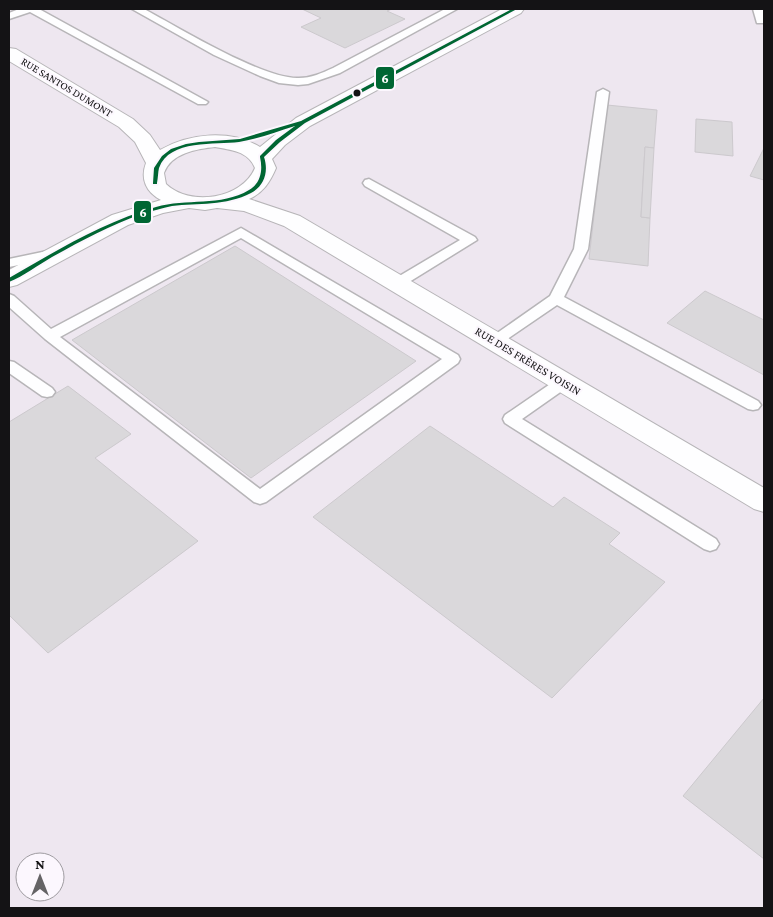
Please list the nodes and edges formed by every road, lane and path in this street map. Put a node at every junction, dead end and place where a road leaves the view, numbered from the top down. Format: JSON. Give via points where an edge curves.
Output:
{"nodes":[{"id":1,"x":28,"y":9,"type":"edge"},
{"id":2,"x":32,"y":9,"type":"edge"},
{"id":3,"x":137,"y":9,"type":"edge"},
{"id":4,"x":452,"y":9,"type":"edge"},
{"id":5,"x":516,"y":9,"type":"edge"},
{"id":6,"x":758,"y":9,"type":"edge"},
{"id":7,"x":14,"y":13,"type":"edge"},
{"id":8,"x":761,"y":21,"type":"dead end"},
{"id":9,"x":9,"y":53,"type":"edge"},
{"id":10,"x":603,"y":92,"type":"dead end"},
{"id":11,"x":202,"y":102,"type":"dead end"},
{"id":12,"x":303,"y":122,"type":"junction"},
{"id":13,"x":126,"y":123,"type":"junction"},
{"id":14,"x":200,"y":142,"type":"junction"},
{"id":15,"x":229,"y":142,"type":"junction"},
{"id":16,"x":262,"y":157,"type":"junction"},
{"id":17,"x":156,"y":174,"type":"junction"},
{"id":18,"x":261,"y":181,"type":"junction"},
{"id":19,"x":369,"y":183,"type":"dead end"},
{"id":20,"x":187,"y":202,"type":"junction"},
{"id":21,"x":218,"y":202,"type":"junction"},
{"id":22,"x":120,"y":220,"type":"junction"},
{"id":23,"x":292,"y":221,"type":"junction"},
{"id":24,"x":59,"y":253,"type":"junction"},
{"id":25,"x":9,"y":263,"type":"edge"},
{"id":26,"x":9,"y":280,"type":"edge"},
{"id":27,"x":396,"y":284,"type":"junction"},
{"id":28,"x":9,"y":299,"type":"edge"},
{"id":29,"x":556,"y":299,"type":"junction"},
{"id":30,"x":50,"y":336,"type":"junction"},
{"id":31,"x":495,"y":341,"type":"junction"},
{"id":32,"x":9,"y":366,"type":"edge"},
{"id":33,"x":564,"y":382,"type":"junction"},
{"id":34,"x":47,"y":392,"type":"dead end"},
{"id":35,"x":754,"y":406,"type":"dead end"},
{"id":36,"x":764,"y":501,"type":"edge"},
{"id":37,"x":710,"y":544,"type":"dead end"}],
"edges":[{"from":1,"to":7,"type":"lane"},
{"from":2,"to":11,"type":"lane"},
{"from":3,"to":4,"type":"lane","via":[[258,72],[282,81],[297,82],[313,80],[335,71]]},
{"from":5,"to":12,"type":"street"},
{"from":6,"to":8,"type":"lane"},
{"from":9,"to":13,"type":"street","name":"RUE SANTOS DUMONT"},
{"from":10,"to":29,"type":"lane","via":[[581,249]]},
{"from":12,"to":15,"type":"street"},
{"from":12,"to":16,"type":"street"},
{"from":13,"to":14,"type":"street","name":"RUE SANTOS DUMONT"},
{"from":13,"to":17,"type":"street","name":"RUE SANTOS DUMONT","via":[[142,139]]},
{"from":14,"to":15,"type":"street"},
{"from":14,"to":17,"type":"street","via":[[174,150]]},
{"from":15,"to":16,"type":"street","via":[[242,145]]},
{"from":16,"to":18,"type":"street","via":[[265,173]]},
{"from":17,"to":20,"type":"street","via":[[161,191]]},
{"from":17,"to":22,"type":"street"},
{"from":18,"to":21,"type":"street","via":[[251,191]]},
{"from":18,"to":23,"type":"street","name":"RUE DES FRÈRES VOISIN","via":[[266,194]]},
{"from":19,"to":27,"type":"lane","via":[[470,240]]},
{"from":20,"to":21,"type":"street"},
{"from":20,"to":22,"type":"street"},
{"from":21,"to":23,"type":"street","name":"RUE DES FRÈRES VOISIN","via":[[247,205]]},
{"from":22,"to":24,"type":"street"},
{"from":23,"to":27,"type":"street","name":"RUE DES FRÈRES VOISIN"},
{"from":24,"to":25,"type":"lane"},
{"from":24,"to":26,"type":"street"},
{"from":27,"to":31,"type":"street","name":"RUE DES FRÈRES VOISIN"},
{"from":28,"to":30,"type":"lane"},
{"from":29,"to":31,"type":"lane"},
{"from":29,"to":35,"type":"lane"},
{"from":30,"to":30,"type":"lane","via":[[260,498],[453,359],[241,232]]},
{"from":31,"to":33,"type":"street","name":"RUE DES FRÈRES VOISIN"},
{"from":32,"to":34,"type":"lane"},
{"from":33,"to":36,"type":"street","name":"RUE DES FRÈRES VOISIN"},
{"from":33,"to":37,"type":"lane","via":[[511,419]]}]}
